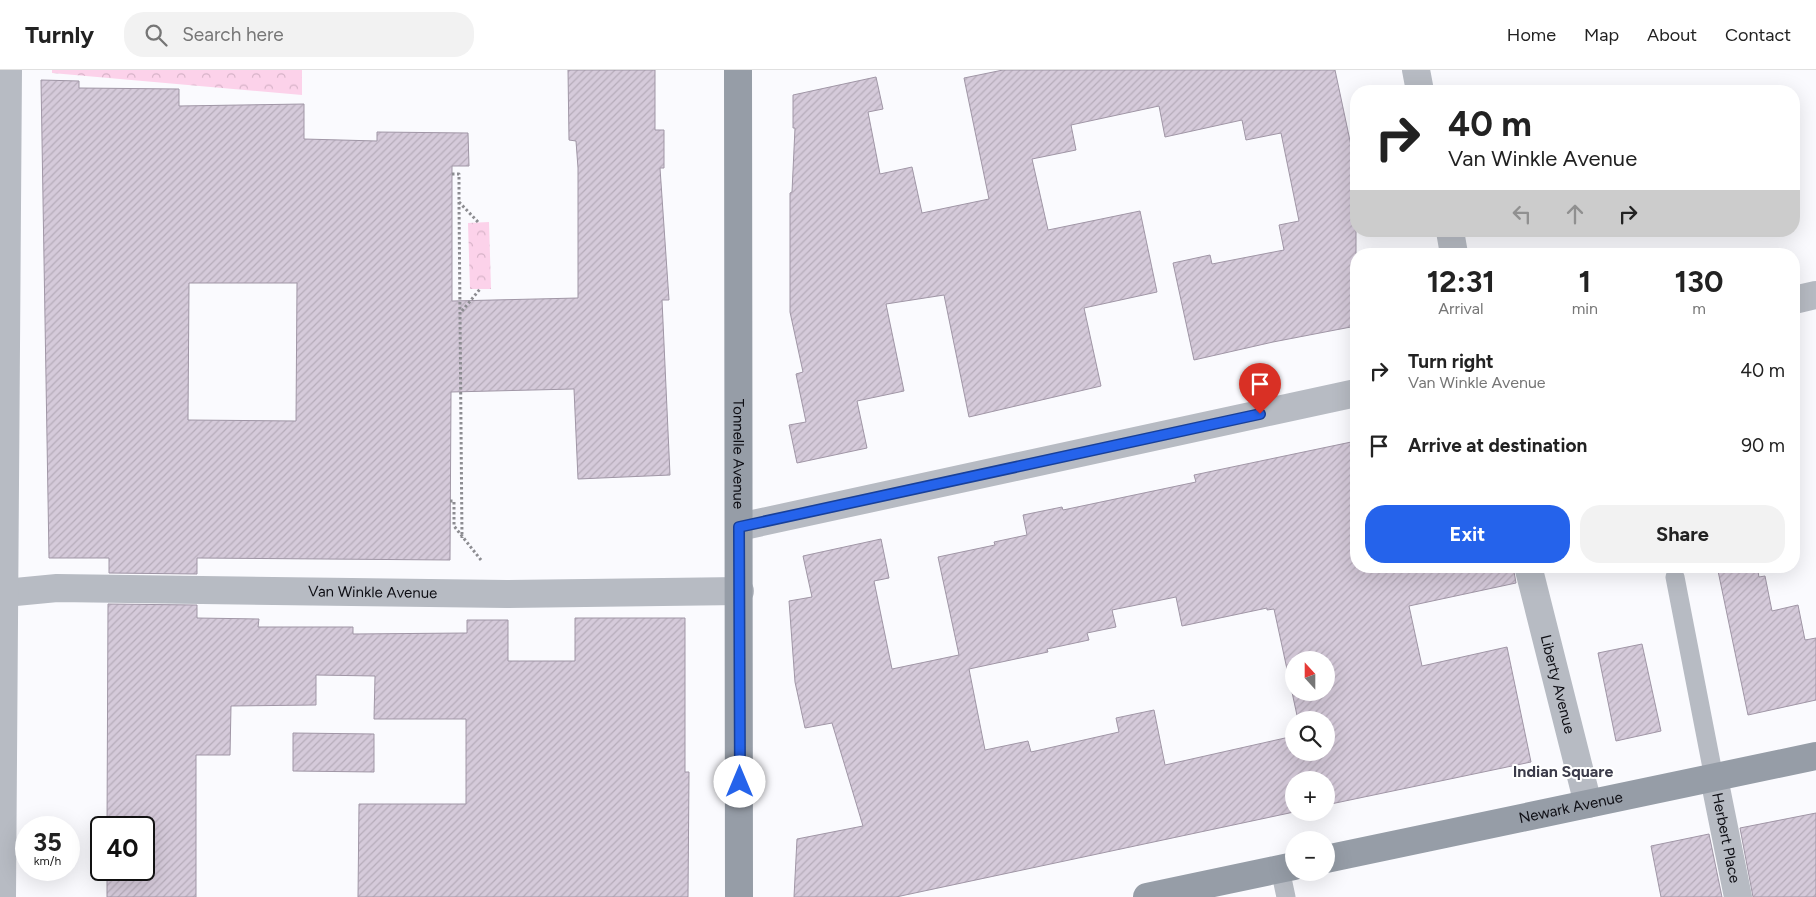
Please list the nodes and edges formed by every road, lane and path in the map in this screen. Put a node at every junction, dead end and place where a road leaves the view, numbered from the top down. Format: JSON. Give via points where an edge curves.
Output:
{"nodes":[{"id":1,"x":8,"y":70,"type":"edge"},
{"id":2,"x":738,"y":70,"type":"edge"},
{"id":3,"x":1416,"y":70,"type":"edge"},
{"id":4,"x":1419,"y":85,"type":"edge"},
{"id":5,"x":452,"y":174,"type":"dead end"},
{"id":6,"x":459,"y":202,"type":"junction"},
{"id":7,"x":479,"y":223,"type":"dead end"},
{"id":8,"x":480,"y":290,"type":"dead end"},
{"id":9,"x":1816,"y":295,"type":"edge"},
{"id":10,"x":1800,"y":299,"type":"edge"},
{"id":11,"x":462,"y":311,"type":"junction"},
{"id":12,"x":1350,"y":394,"type":"edge"},
{"id":13,"x":450,"y":501,"type":"dead end"},
{"id":14,"x":739,"y":527,"type":"junction"},
{"id":15,"x":462,"y":538,"type":"junction"},
{"id":16,"x":485,"y":564,"type":"dead end"},
{"id":17,"x":1530,"y":573,"type":"edge"},
{"id":18,"x":1675,"y":577,"type":"dead end"},
{"id":19,"x":740,"y":591,"type":"junction"},
{"id":20,"x":5,"y":593,"type":"junction"},
{"id":21,"x":1816,"y":756,"type":"edge"},
{"id":22,"x":1714,"y":778,"type":"junction"},
{"id":23,"x":1588,"y":804,"type":"junction"},
{"id":24,"x":1335,"y":857,"type":"edge"},
{"id":25,"x":1285,"y":867,"type":"edge"},
{"id":26,"x":1287,"y":881,"type":"edge"},
{"id":27,"x":2,"y":897,"type":"edge"},
{"id":28,"x":739,"y":897,"type":"edge"},
{"id":29,"x":1147,"y":897,"type":"edge"},
{"id":30,"x":1286,"y":897,"type":"edge"},
{"id":31,"x":1738,"y":897,"type":"edge"}],
"edges":[{"from":1,"to":20,"type":"street"},
{"from":2,"to":14,"type":"street","name":"Tonnelle Avenue"},
{"from":3,"to":4,"type":"street"},
{"from":5,"to":6,"type":"path","via":[[459,174]]},
{"from":6,"to":7,"type":"path"},
{"from":6,"to":11,"type":"path"},
{"from":8,"to":11,"type":"path"},
{"from":9,"to":10,"type":"street"},
{"from":11,"to":15,"type":"path"},
{"from":12,"to":14,"type":"street"},
{"from":13,"to":15,"type":"path","via":[[454,501],[454,526]]},
{"from":14,"to":19,"type":"street","name":"Tonnelle Avenue"},
{"from":15,"to":16,"type":"path"},
{"from":17,"to":23,"type":"street","name":"Liberty Avenue"},
{"from":18,"to":22,"type":"lane"},
{"from":19,"to":20,"type":"street","name":"Van Winkle Avenue","via":[[507,594],[57,588]]},
{"from":19,"to":28,"type":"street","name":"Tonnelle Avenue"},
{"from":20,"to":27,"type":"street"},
{"from":21,"to":22,"type":"street","name":"Newark Avenue"},
{"from":22,"to":23,"type":"street","name":"Newark Avenue"},
{"from":22,"to":31,"type":"street","name":"Herbert Place"},
{"from":23,"to":24,"type":"street","name":"Newark Avenue"},
{"from":25,"to":29,"type":"street"},
{"from":26,"to":30,"type":"lane"}]}
